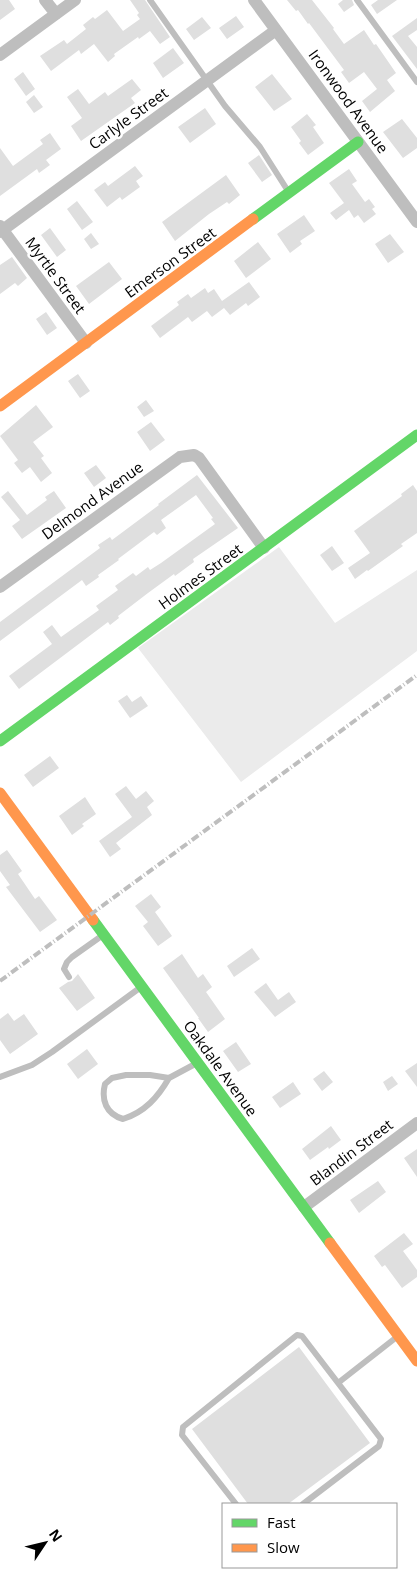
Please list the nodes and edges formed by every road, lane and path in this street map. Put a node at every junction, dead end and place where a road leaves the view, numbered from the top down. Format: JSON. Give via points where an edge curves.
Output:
{"nodes":[{"id":1,"x":45,"y":0,"type":"edge"},
{"id":2,"x":75,"y":0,"type":"edge"},
{"id":3,"x":150,"y":0,"type":"edge"},
{"id":4,"x":254,"y":0,"type":"edge"},
{"id":5,"x":357,"y":0,"type":"edge"},
{"id":6,"x":56,"y":14,"type":"junction"},
{"id":7,"x":276,"y":30,"type":"junction"},
{"id":8,"x":0,"y":56,"type":"edge"},
{"id":9,"x":208,"y":80,"type":"junction"},
{"id":10,"x":417,"y":82,"type":"edge"},
{"id":11,"x":358,"y":142,"type":"junction"},
{"id":12,"x":289,"y":193,"type":"junction"},
{"id":13,"x":417,"y":222,"type":"edge"},
{"id":14,"x":1,"y":230,"type":"edge"},
{"id":15,"x":86,"y":343,"type":"junction"},
{"id":16,"x":0,"y":406,"type":"edge"},
{"id":17,"x":417,"y":435,"type":"edge"},
{"id":18,"x":264,"y":548,"type":"junction"},
{"id":19,"x":0,"y":587,"type":"edge"},
{"id":20,"x":0,"y":741,"type":"edge"},
{"id":21,"x":0,"y":793,"type":"edge"},
{"id":22,"x":104,"y":934,"type":"junction"},
{"id":23,"x":69,"y":977,"type":"dead end"},
{"id":24,"x":142,"y":986,"type":"junction"},
{"id":25,"x":198,"y":1062,"type":"junction"},
{"id":26,"x":0,"y":1077,"type":"edge"},
{"id":27,"x":169,"y":1078,"type":"junction"},
{"id":28,"x":417,"y":1123,"type":"edge"},
{"id":29,"x":304,"y":1207,"type":"junction"},
{"id":30,"x":399,"y":1336,"type":"junction"},
{"id":31,"x":417,"y":1360,"type":"edge"},
{"id":32,"x":338,"y":1383,"type":"junction"},
{"id":33,"x":235,"y":1503,"type":"edge"},
{"id":34,"x":304,"y":1503,"type":"edge"}],
"edges":[{"from":1,"to":6,"type":"street"},
{"from":2,"to":6,"type":"street"},
{"from":3,"to":9,"type":"lane"},
{"from":4,"to":7,"type":"street","name":"Ironwood Avenue"},
{"from":5,"to":10,"type":"lane"},
{"from":6,"to":8,"type":"street"},
{"from":7,"to":9,"type":"street","name":"Carlyle Street"},
{"from":7,"to":11,"type":"street","name":"Ironwood Avenue"},
{"from":9,"to":12,"type":"lane","via":[[225,106],[260,147]]},
{"from":9,"to":14,"type":"street","name":"Carlyle Street"},
{"from":11,"to":12,"type":"street","name":"Emerson Street"},
{"from":11,"to":13,"type":"street","name":"Ironwood Avenue"},
{"from":12,"to":15,"type":"street","name":"Emerson Street"},
{"from":14,"to":15,"type":"street","name":"Myrtle Street"},
{"from":15,"to":16,"type":"street","name":"Emerson Street"},
{"from":17,"to":18,"type":"street","name":"Holmes Street"},
{"from":18,"to":19,"type":"street","name":"Delmond Avenue","via":[[199,458],[180,456]]},
{"from":18,"to":20,"type":"street","name":"Holmes Street"},
{"from":21,"to":22,"type":"street","name":"Oakdale Avenue"},
{"from":22,"to":23,"type":"lane","via":[[67,962],[64,969]]},
{"from":22,"to":24,"type":"street","name":"Oakdale Avenue"},
{"from":24,"to":25,"type":"street","name":"Oakdale Avenue"},
{"from":24,"to":26,"type":"lane","via":[[52,1052]]},
{"from":25,"to":27,"type":"lane"},
{"from":25,"to":29,"type":"street","name":"Oakdale Avenue"},
{"from":27,"to":27,"type":"lane","via":[[150,1075],[112,1078],[105,1084],[102,1099],[111,1114],[123,1119],[133,1116],[144,1109]]},
{"from":28,"to":29,"type":"street","name":"Blandin Street"},
{"from":29,"to":30,"type":"street","name":"Oakdale Avenue"},
{"from":30,"to":31,"type":"street","name":"Oakdale Avenue"},
{"from":30,"to":32,"type":"lane"},
{"from":32,"to":33,"type":"lane","via":[[302,1336],[297,1335],[183,1427],[182,1435]]},
{"from":32,"to":34,"type":"lane","via":[[381,1439],[379,1446]]}]}
